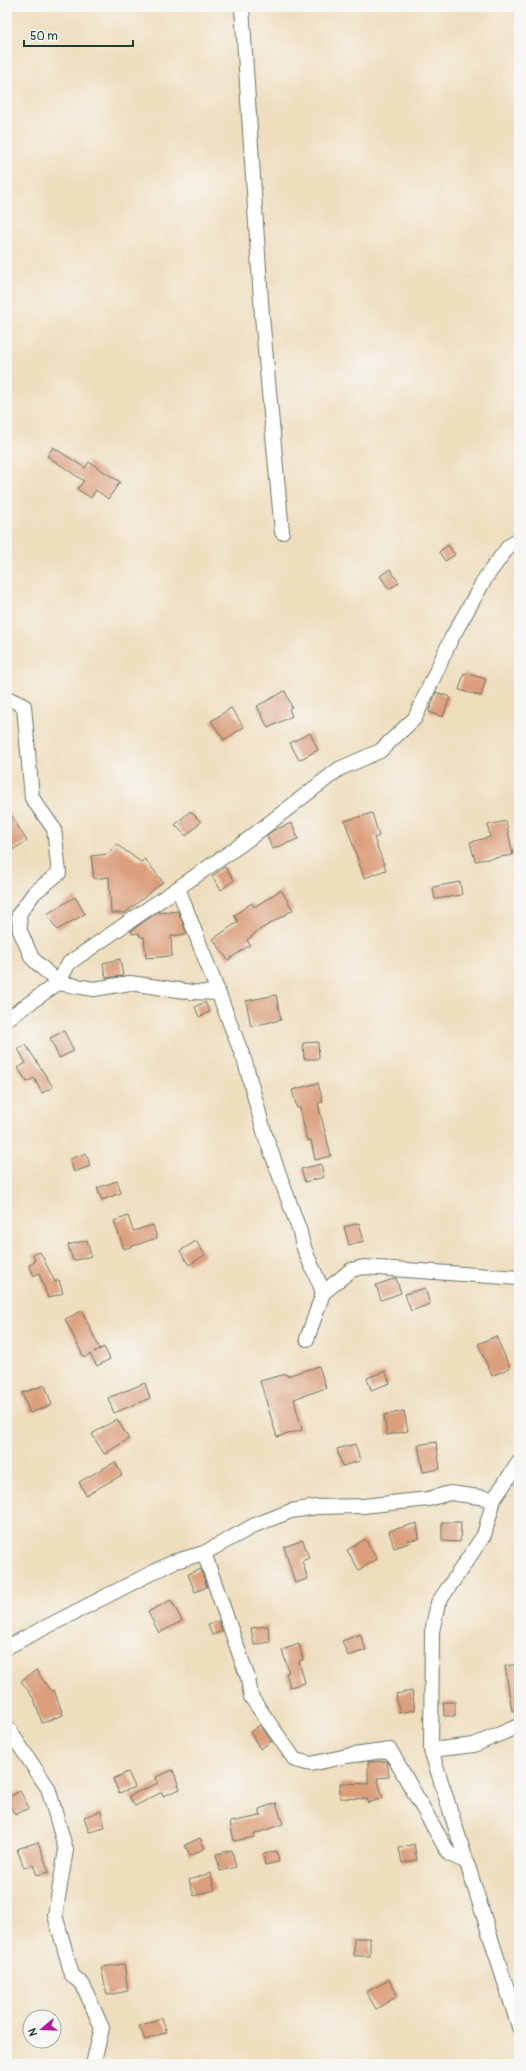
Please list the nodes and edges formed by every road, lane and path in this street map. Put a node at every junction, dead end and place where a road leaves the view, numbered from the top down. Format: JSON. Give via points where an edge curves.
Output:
{"nodes":[{"id":1,"x":242,"y":7,"type":"edge"},
{"id":2,"x":282,"y":532,"type":"dead end"},
{"id":3,"x":519,"y":540,"type":"edge"},
{"id":4,"x":7,"y":698,"type":"edge"},
{"id":5,"x":178,"y":888,"type":"junction"},
{"id":6,"x":58,"y":983,"type":"junction"},
{"id":7,"x":218,"y":993,"type":"junction"},
{"id":8,"x":7,"y":1019,"type":"edge"},
{"id":9,"x":519,"y":1278,"type":"edge"},
{"id":10,"x":323,"y":1293,"type":"junction"},
{"id":11,"x":307,"y":1338,"type":"dead end"},
{"id":12,"x":519,"y":1462,"type":"edge"},
{"id":13,"x":494,"y":1500,"type":"junction"},
{"id":14,"x":204,"y":1553,"type":"junction"},
{"id":15,"x":7,"y":1647,"type":"edge"},
{"id":16,"x":519,"y":1726,"type":"edge"},
{"id":17,"x":7,"y":1727,"type":"edge"},
{"id":18,"x":431,"y":1750,"type":"junction"},
{"id":19,"x":467,"y":1862,"type":"junction"},
{"id":20,"x":519,"y":2027,"type":"edge"},
{"id":21,"x":94,"y":2064,"type":"edge"}],
"edges":[{"from":1,"to":2,"type":"street","via":[[261,308]]},
{"from":3,"to":5,"type":"street","via":[[509,546],[486,577],[451,639],[415,718],[380,750],[339,769],[242,844],[205,867]]},
{"from":4,"to":6,"type":"street","via":[[24,706],[32,798],[54,829],[60,873],[34,893],[19,914],[20,931],[32,958]]},
{"from":5,"to":6,"type":"street","via":[[69,963]]},
{"from":5,"to":7,"type":"street"},
{"from":6,"to":7,"type":"street","via":[[94,989],[130,983]]},
{"from":6,"to":8,"type":"street"},
{"from":7,"to":10,"type":"street","via":[[245,1062],[265,1135],[300,1232],[302,1246]]},
{"from":9,"to":10,"type":"street","via":[[364,1267],[351,1270]]},
{"from":10,"to":11,"type":"street"},
{"from":12,"to":13,"type":"street"},
{"from":13,"to":14,"type":"street","via":[[450,1493],[421,1500],[291,1511],[255,1525]]},
{"from":13,"to":18,"type":"street","via":[[484,1535],[438,1603],[432,1632]]},
{"from":14,"to":15,"type":"street","via":[[173,1562]]},
{"from":14,"to":19,"type":"street","via":[[248,1678],[251,1697],[295,1760],[311,1764],[390,1750],[449,1854]]},
{"from":16,"to":18,"type":"street","via":[[474,1745]]},
{"from":17,"to":21,"type":"street","via":[[48,1788],[66,1850],[55,1915],[72,1975],[83,1985],[102,2028]]},
{"from":18,"to":19,"type":"street"},
{"from":19,"to":20,"type":"street"}]}
